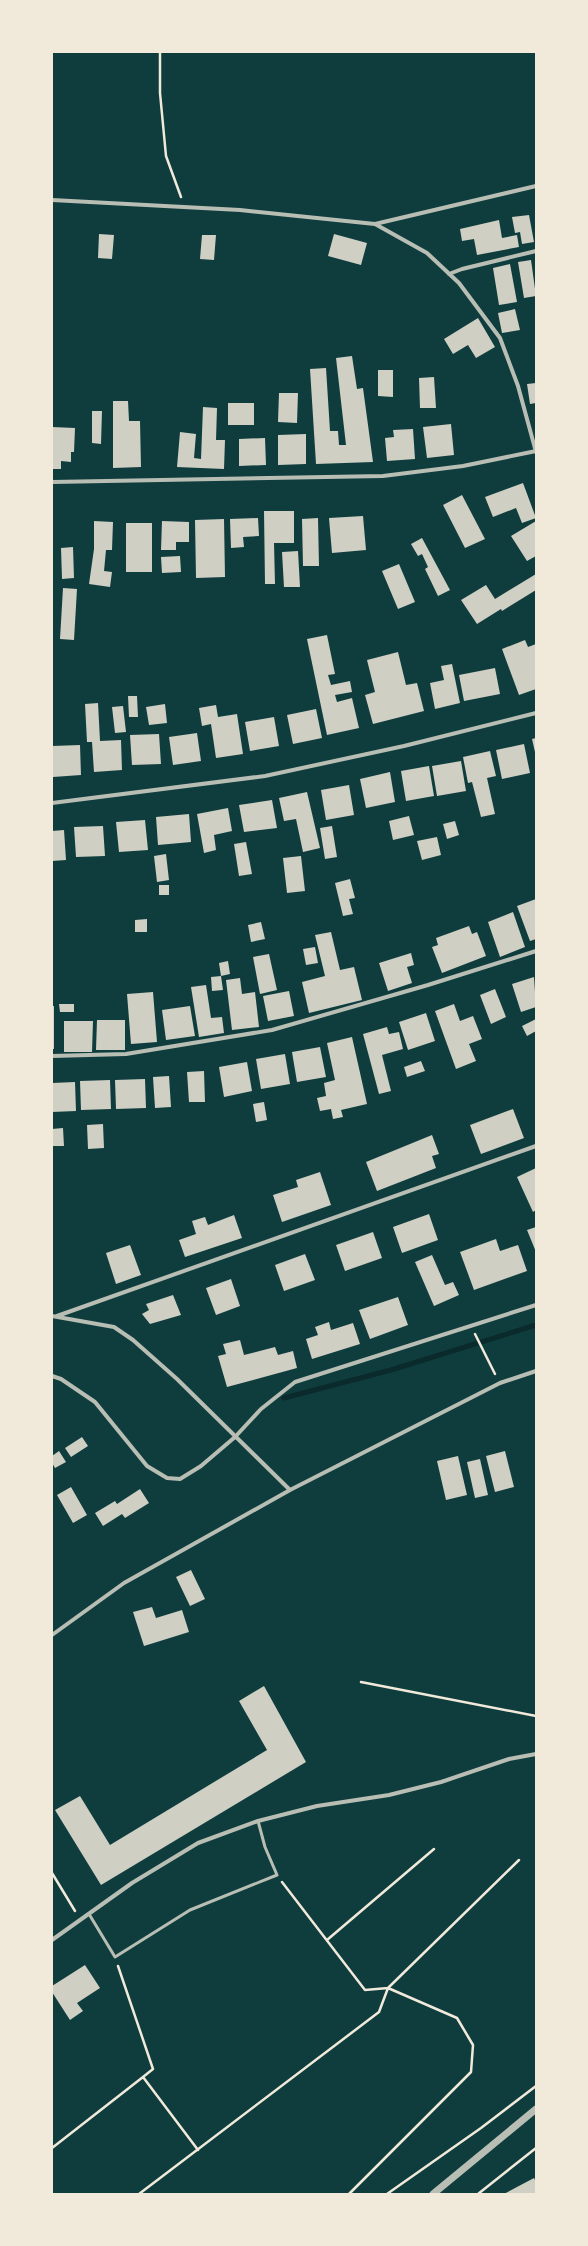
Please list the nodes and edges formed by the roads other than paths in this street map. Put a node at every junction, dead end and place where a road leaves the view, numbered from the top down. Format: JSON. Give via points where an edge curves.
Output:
{"nodes":[{"id":1,"x":536,"y":186,"type":"edge"},
{"id":2,"x":52,"y":200,"type":"edge"},
{"id":3,"x":375,"y":224,"type":"junction"},
{"id":4,"x":536,"y":251,"type":"edge"},
{"id":5,"x":449,"y":274,"type":"junction"},
{"id":6,"x":536,"y":452,"type":"edge"},
{"id":7,"x":52,"y":482,"type":"edge"},
{"id":8,"x":536,"y":713,"type":"edge"},
{"id":9,"x":52,"y":803,"type":"edge"},
{"id":10,"x":536,"y":951,"type":"edge"},
{"id":11,"x":52,"y":1056,"type":"edge"},
{"id":12,"x":536,"y":1146,"type":"edge"},
{"id":13,"x":536,"y":1305,"type":"edge"},
{"id":14,"x":52,"y":1316,"type":"edge"},
{"id":15,"x":57,"y":1316,"type":"junction"},
{"id":16,"x":536,"y":1371,"type":"edge"},
{"id":17,"x":52,"y":1376,"type":"edge"},
{"id":18,"x":235,"y":1437,"type":"junction"},
{"id":19,"x":290,"y":1490,"type":"junction"},
{"id":20,"x":52,"y":1634,"type":"edge"},
{"id":21,"x":536,"y":1754,"type":"edge"},
{"id":22,"x":258,"y":1821,"type":"junction"},
{"id":23,"x":89,"y":1914,"type":"junction"},
{"id":24,"x":52,"y":1940,"type":"edge"},
{"id":25,"x":536,"y":2109,"type":"edge"},
{"id":26,"x":433,"y":2194,"type":"edge"}],
"edges":[{"from":1,"to":3,"type":"street"},
{"from":2,"to":3,"type":"street","via":[[240,210]]},
{"from":3,"to":5,"type":"street","via":[[427,253]]},
{"from":4,"to":5,"type":"street"},
{"from":5,"to":6,"type":"street","via":[[500,338],[518,386]]},
{"from":6,"to":7,"type":"street","via":[[463,466],[383,476]]},
{"from":8,"to":9,"type":"street","via":[[404,746],[265,776]]},
{"from":10,"to":11,"type":"street","via":[[272,1030],[126,1054]]},
{"from":12,"to":15,"type":"street"},
{"from":13,"to":18,"type":"street","via":[[295,1382],[261,1409]]},
{"from":14,"to":15,"type":"street"},
{"from":15,"to":18,"type":"street","via":[[114,1327],[133,1340],[177,1379]]},
{"from":16,"to":19,"type":"street","via":[[500,1383]]},
{"from":17,"to":18,"type":"street","via":[[61,1379],[95,1402],[147,1466],[167,1478],[180,1479]]},
{"from":18,"to":19,"type":"street"},
{"from":19,"to":20,"type":"street","via":[[124,1583]]},
{"from":21,"to":22,"type":"street","via":[[509,1759],[441,1782],[389,1795],[317,1806]]},
{"from":22,"to":23,"type":"street","via":[[198,1843],[132,1883]]},
{"from":22,"to":23,"type":"lane","via":[[265,1847],[277,1875],[190,1910],[115,1957]]},
{"from":23,"to":24,"type":"street"},
{"from":25,"to":26,"type":"street"}]}
